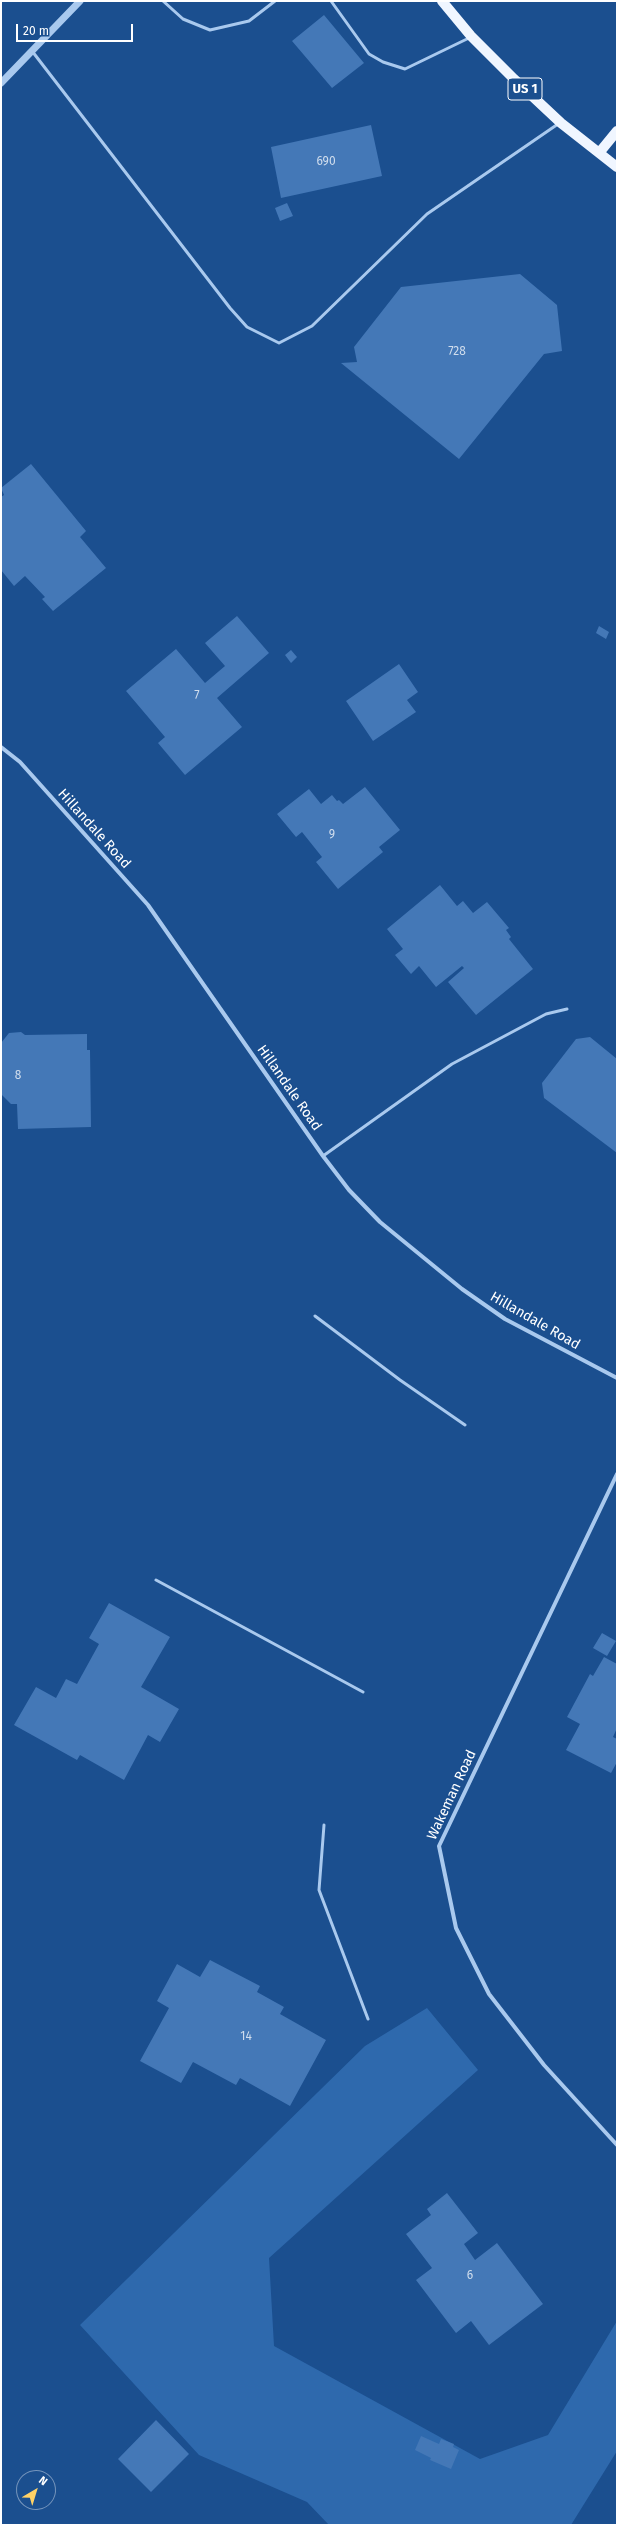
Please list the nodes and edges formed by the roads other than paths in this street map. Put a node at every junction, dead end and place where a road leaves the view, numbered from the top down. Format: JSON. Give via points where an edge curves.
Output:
{"nodes":[{"id":1,"x":80,"y":1,"type":"edge"},
{"id":2,"x":163,"y":1,"type":"edge"},
{"id":3,"x":274,"y":1,"type":"edge"},
{"id":4,"x":331,"y":1,"type":"edge"},
{"id":5,"x":442,"y":1,"type":"edge"},
{"id":6,"x":471,"y":36,"type":"junction"},
{"id":7,"x":32,"y":51,"type":"junction"},
{"id":8,"x":1,"y":83,"type":"edge"},
{"id":9,"x":561,"y":123,"type":"junction"},
{"id":10,"x":617,"y":131,"type":"edge"},
{"id":11,"x":598,"y":153,"type":"junction"},
{"id":12,"x":617,"y":167,"type":"edge"},
{"id":13,"x":1,"y":746,"type":"edge"},
{"id":14,"x":566,"y":1009,"type":"dead end"},
{"id":15,"x":323,"y":1156,"type":"junction"},
{"id":16,"x":315,"y":1316,"type":"dead end"},
{"id":17,"x":617,"y":1378,"type":"edge"},
{"id":18,"x":465,"y":1425,"type":"dead end"},
{"id":19,"x":617,"y":1474,"type":"edge"},
{"id":20,"x":156,"y":1580,"type":"dead end"},
{"id":21,"x":363,"y":1692,"type":"dead end"},
{"id":22,"x":324,"y":1825,"type":"dead end"},
{"id":23,"x":368,"y":2020,"type":"dead end"},
{"id":24,"x":617,"y":2146,"type":"edge"}],
"edges":[{"from":1,"to":7,"type":"street"},
{"from":2,"to":3,"type":"lane","via":[[183,19],[210,30],[249,21]]},
{"from":4,"to":6,"type":"lane","via":[[369,54],[405,69]]},
{"from":5,"to":6,"type":"main road","number":"US 1"},
{"from":6,"to":9,"type":"main road","number":"US 1"},
{"from":7,"to":8,"type":"street"},
{"from":7,"to":9,"type":"lane","via":[[230,308],[247,327],[279,343],[312,326],[427,214]]},
{"from":9,"to":11,"type":"main road","number":"US 1"},
{"from":10,"to":11,"type":"main road"},
{"from":11,"to":12,"type":"main road","number":"US 1"},
{"from":13,"to":15,"type":"street","name":"Hillandale Road","via":[[20,762],[148,905]]},
{"from":14,"to":15,"type":"lane","via":[[546,1014],[452,1064]]},
{"from":15,"to":17,"type":"street","name":"Hillandale Road","via":[[349,1190],[380,1222],[462,1289],[505,1319]]},
{"from":16,"to":18,"type":"lane"},
{"from":19,"to":24,"type":"street","name":"Wakeman Road","via":[[439,1846],[456,1928],[490,1994],[544,2065]]},
{"from":20,"to":21,"type":"lane"},
{"from":22,"to":23,"type":"lane","via":[[319,1890]]}]}
